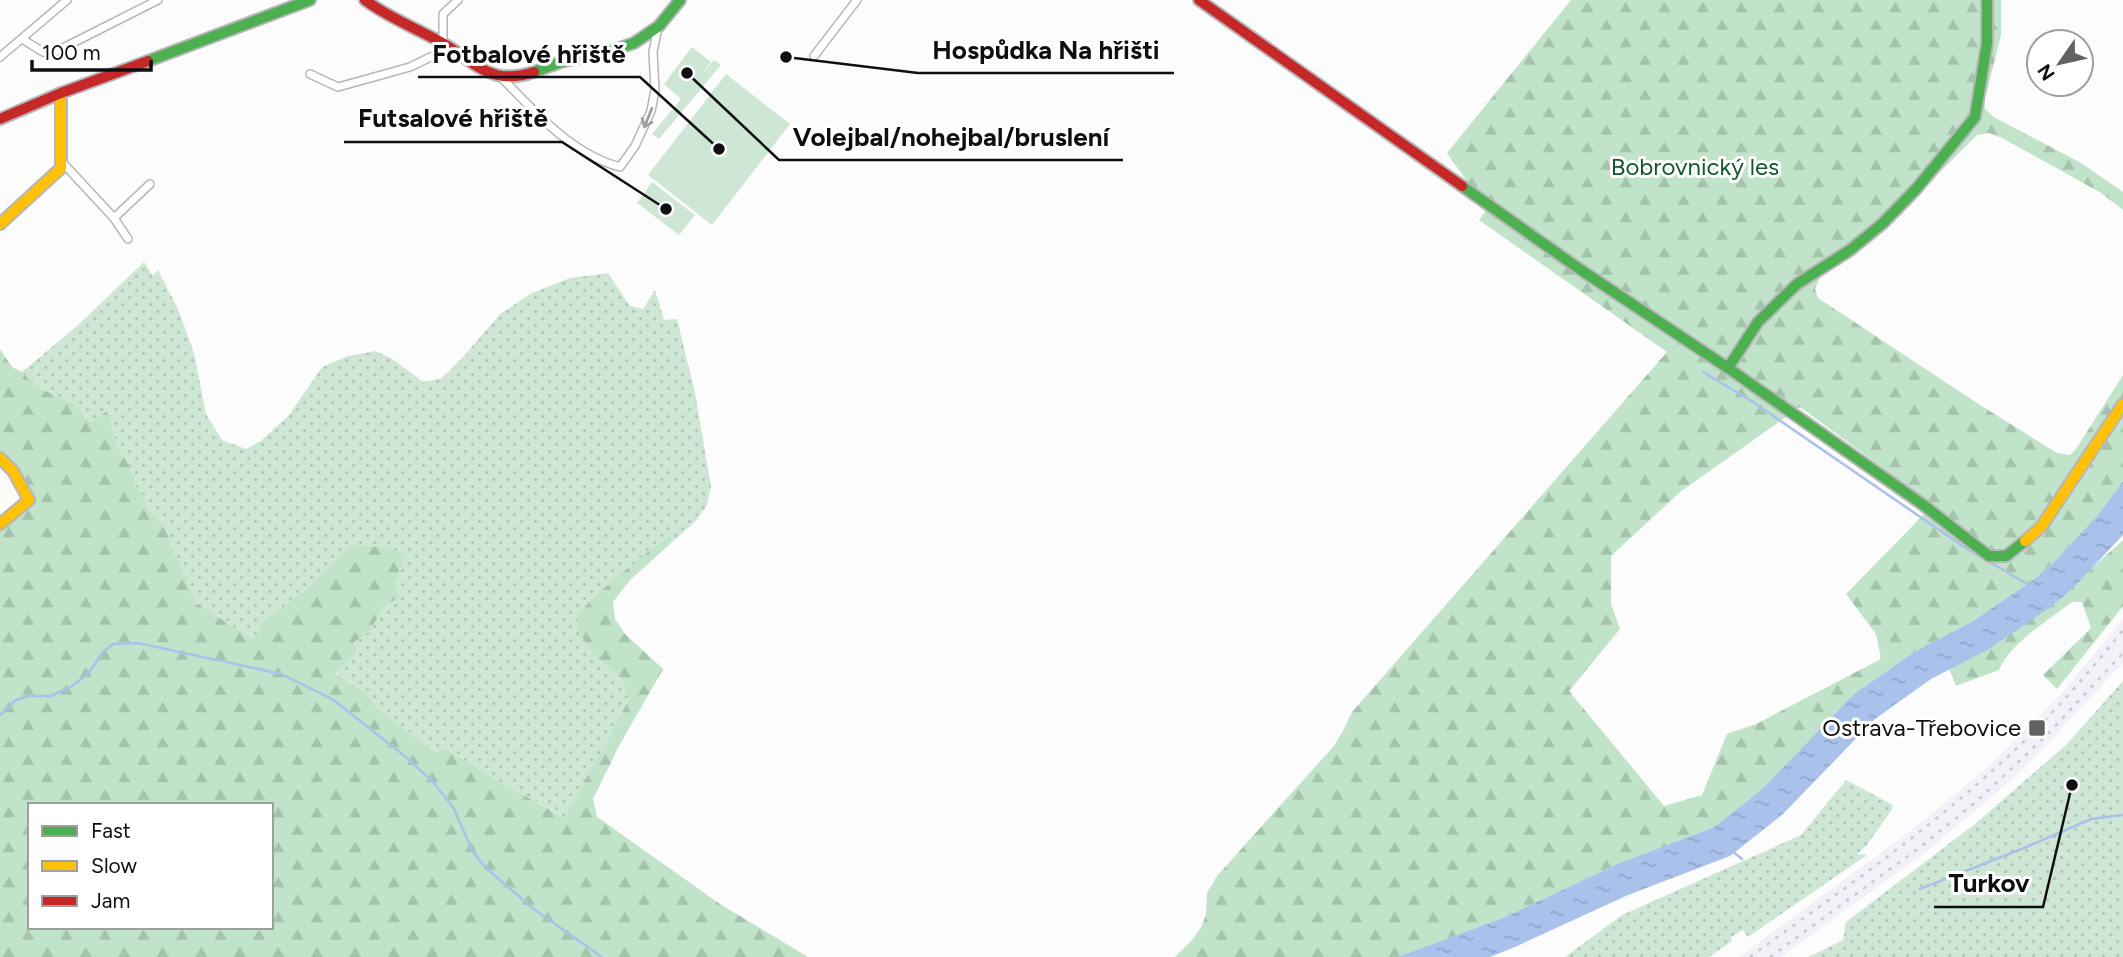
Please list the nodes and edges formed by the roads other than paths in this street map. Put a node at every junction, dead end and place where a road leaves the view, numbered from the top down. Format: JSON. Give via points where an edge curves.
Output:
{"nodes":[{"id":1,"x":67,"y":0,"type":"edge"},
{"id":2,"x":158,"y":0,"type":"edge"},
{"id":3,"x":310,"y":0,"type":"edge"},
{"id":4,"x":365,"y":0,"type":"edge"},
{"id":5,"x":458,"y":0,"type":"edge"},
{"id":6,"x":680,"y":0,"type":"edge"},
{"id":7,"x":857,"y":0,"type":"edge"},
{"id":8,"x":1199,"y":0,"type":"edge"},
{"id":9,"x":1987,"y":0,"type":"edge"},
{"id":10,"x":659,"y":27,"type":"junction"},
{"id":11,"x":22,"y":39,"type":"junction"},
{"id":12,"x":446,"y":46,"type":"junction"},
{"id":13,"x":814,"y":56,"type":"dead end"},
{"id":14,"x":0,"y":57,"type":"edge"},
{"id":15,"x":310,"y":74,"type":"dead end"},
{"id":16,"x":499,"y":76,"type":"junction"},
{"id":17,"x":61,"y":93,"type":"junction"},
{"id":18,"x":0,"y":118,"type":"edge"},
{"id":19,"x":62,"y":162,"type":"junction"},
{"id":20,"x":150,"y":184,"type":"dead end"},
{"id":21,"x":114,"y":218,"type":"junction"},
{"id":22,"x":0,"y":224,"type":"edge"},
{"id":23,"x":128,"y":239,"type":"dead end"},
{"id":24,"x":1728,"y":368,"type":"junction"},
{"id":25,"x":2123,"y":404,"type":"edge"},
{"id":26,"x":0,"y":458,"type":"edge"},
{"id":27,"x":0,"y":524,"type":"edge"}],
"edges":[{"from":1,"to":11,"type":"street"},
{"from":2,"to":11,"type":"street","via":[[51,54]]},
{"from":3,"to":17,"type":"street"},
{"from":4,"to":12,"type":"street"},
{"from":5,"to":12,"type":"street","via":[[443,14]]},
{"from":6,"to":10,"type":"street"},
{"from":7,"to":13,"type":"street"},
{"from":8,"to":24,"type":"street","via":[[1578,268]]},
{"from":9,"to":24,"type":"street","via":[[1987,43],[1975,117],[1883,223],[1797,284],[1758,322]]},
{"from":10,"to":16,"type":"street","via":[[621,47],[536,71]]},
{"from":10,"to":16,"type":"street","one_way":true,"via":[[653,52],[651,111],[620,167],[603,162],[563,136]]},
{"from":11,"to":14,"type":"street"},
{"from":12,"to":15,"type":"street","via":[[410,67],[338,87]]},
{"from":12,"to":16,"type":"street"},
{"from":17,"to":18,"type":"street"},
{"from":17,"to":19,"type":"street"},
{"from":19,"to":21,"type":"street"},
{"from":19,"to":22,"type":"street","via":[[61,168]]},
{"from":20,"to":21,"type":"street"},
{"from":21,"to":23,"type":"street"},
{"from":24,"to":25,"type":"street","via":[[1989,556],[2010,554],[2041,527]]},
{"from":26,"to":27,"type":"street","via":[[29,500]]}]}
